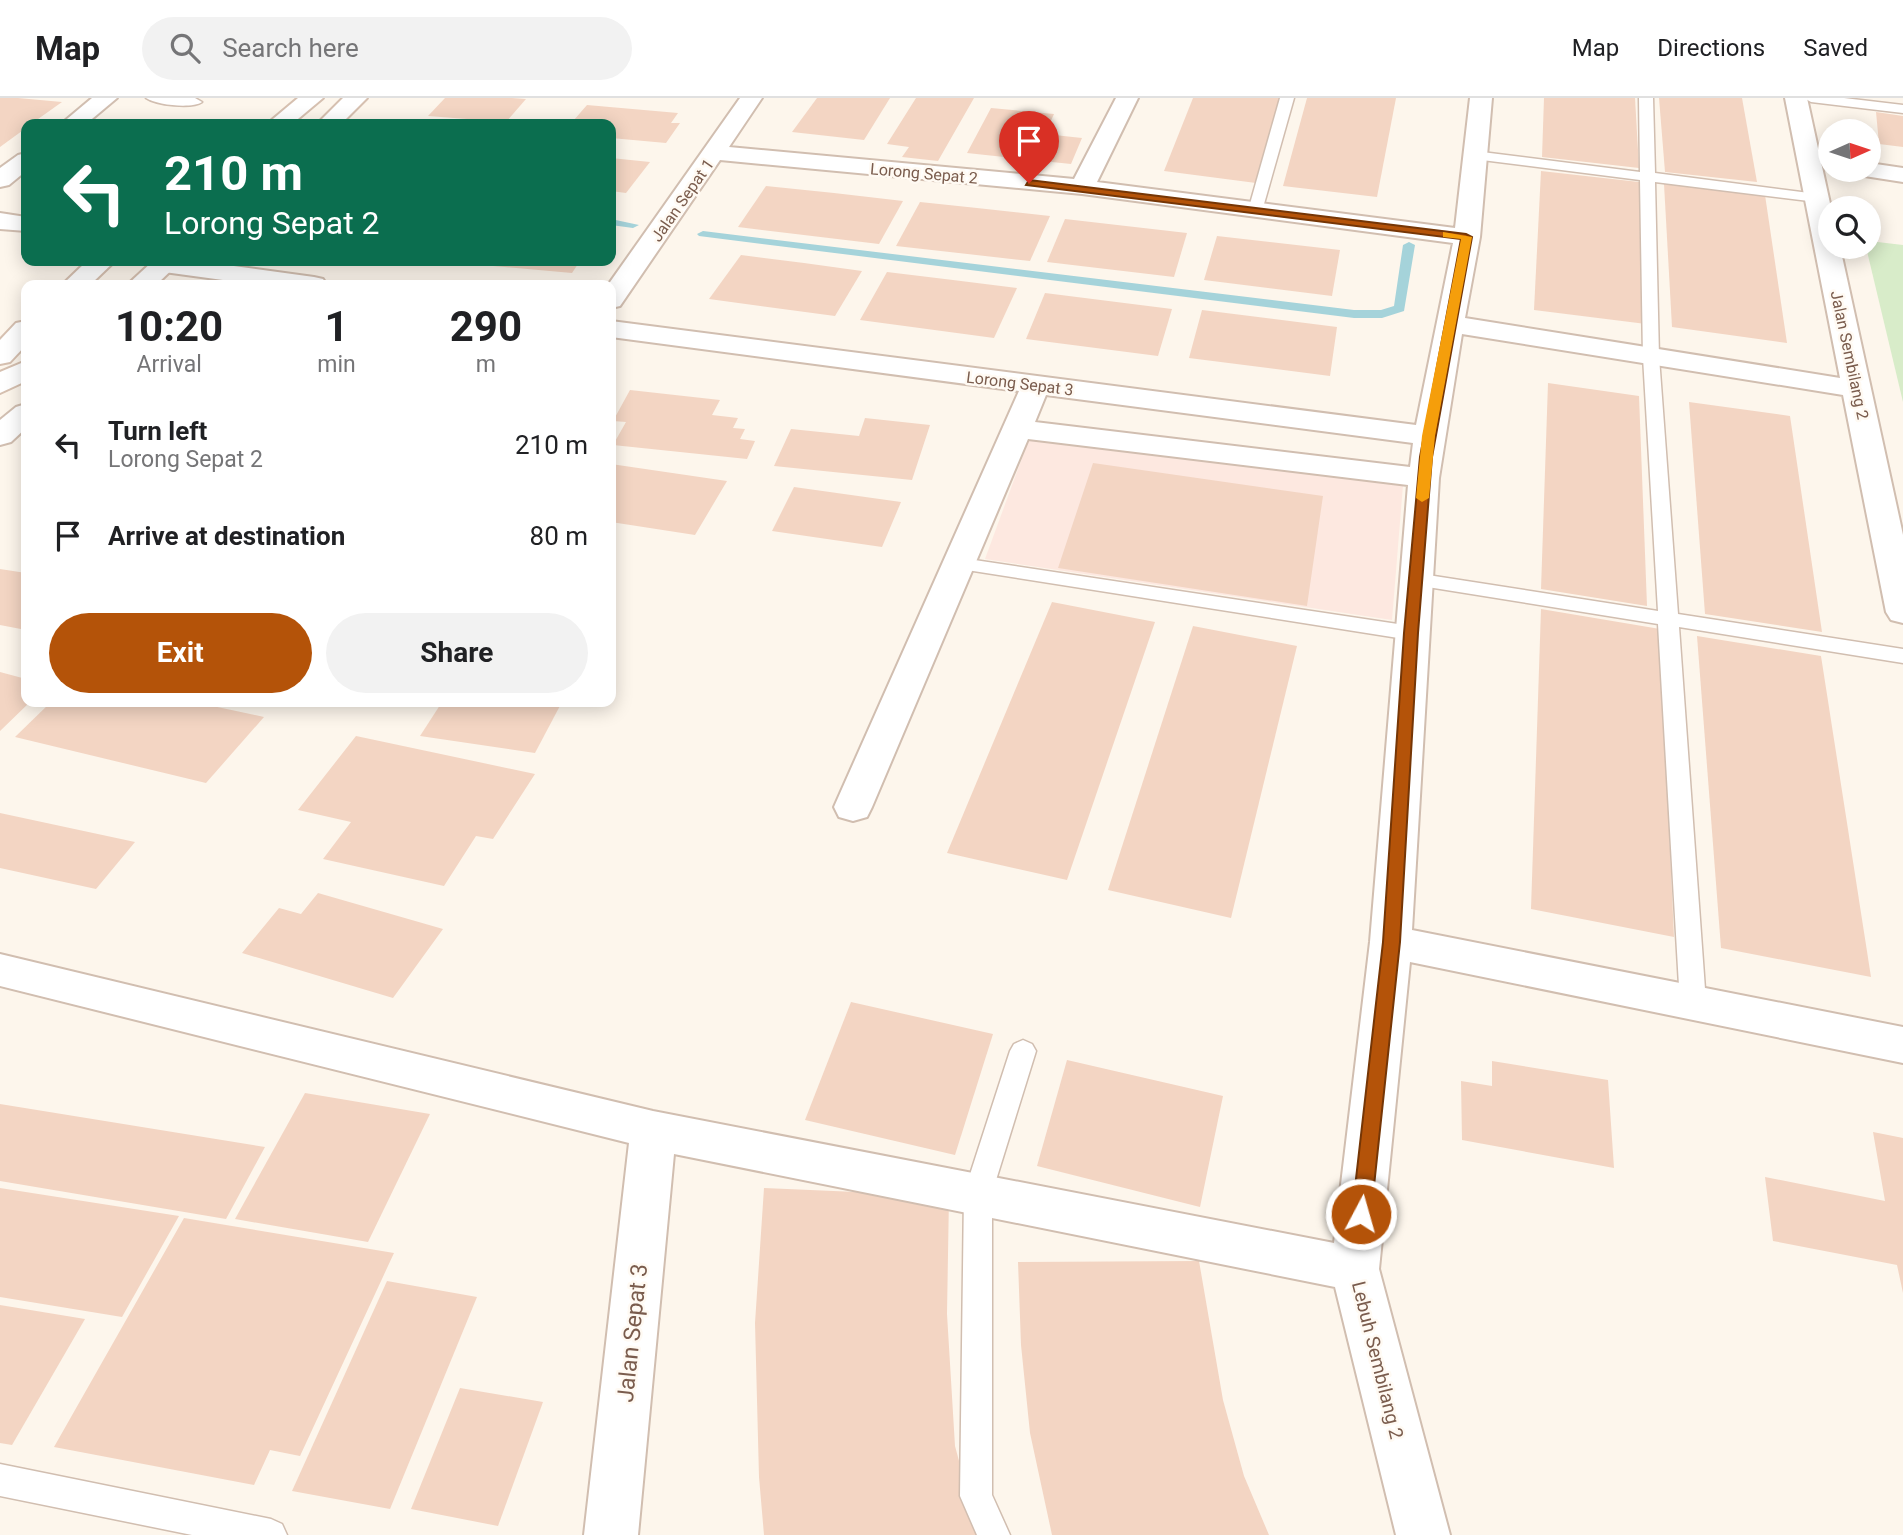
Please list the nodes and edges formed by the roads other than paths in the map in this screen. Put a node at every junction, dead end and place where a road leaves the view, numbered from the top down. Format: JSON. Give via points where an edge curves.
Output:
{"nodes":[{"id":1,"x":106,"y":98,"type":"edge"},
{"id":2,"x":153,"y":98,"type":"edge"},
{"id":3,"x":297,"y":98,"type":"edge"},
{"id":4,"x":312,"y":98,"type":"edge"},
{"id":5,"x":356,"y":98,"type":"edge"},
{"id":6,"x":751,"y":98,"type":"edge"},
{"id":7,"x":1127,"y":98,"type":"edge"},
{"id":8,"x":1287,"y":98,"type":"edge"},
{"id":9,"x":1481,"y":98,"type":"edge"},
{"id":10,"x":1646,"y":98,"type":"edge"},
{"id":11,"x":1796,"y":98,"type":"edge"},
{"id":12,"x":1811,"y":98,"type":"edge"},
{"id":13,"x":195,"y":102,"type":"dead end"},
{"id":14,"x":1903,"y":110,"type":"edge"},
{"id":15,"x":79,"y":119,"type":"edge"},
{"id":16,"x":271,"y":119,"type":"edge"},
{"id":17,"x":285,"y":119,"type":"edge"},
{"id":18,"x":333,"y":119,"type":"edge"},
{"id":19,"x":715,"y":153,"type":"junction"},
{"id":20,"x":1474,"y":155,"type":"junction"},
{"id":21,"x":1818,"y":158,"type":"edge"},
{"id":22,"x":21,"y":164,"type":"edge"},
{"id":23,"x":1881,"y":172,"type":"edge"},
{"id":24,"x":1903,"y":175,"type":"edge"},
{"id":25,"x":1649,"y":177,"type":"junction"},
{"id":26,"x":0,"y":180,"type":"edge"},
{"id":27,"x":1818,"y":182,"type":"edge"},
{"id":28,"x":1082,"y":187,"type":"junction"},
{"id":29,"x":1817,"y":198,"type":"junction"},
{"id":30,"x":1255,"y":211,"type":"junction"},
{"id":31,"x":0,"y":221,"type":"edge"},
{"id":32,"x":21,"y":223,"type":"edge"},
{"id":33,"x":1466,"y":237,"type":"junction"},
{"id":34,"x":96,"y":266,"type":"edge"},
{"id":35,"x":174,"y":269,"type":"edge"},
{"id":36,"x":81,"y":280,"type":"edge"},
{"id":37,"x":151,"y":280,"type":"edge"},
{"id":38,"x":270,"y":280,"type":"edge"},
{"id":39,"x":616,"y":293,"type":"edge"},
{"id":40,"x":1451,"y":324,"type":"junction"},
{"id":41,"x":616,"y":330,"type":"edge"},
{"id":42,"x":21,"y":334,"type":"edge"},
{"id":43,"x":0,"y":356,"type":"edge"},
{"id":44,"x":1651,"y":357,"type":"junction"},
{"id":45,"x":21,"y":373,"type":"edge"},
{"id":46,"x":0,"y":384,"type":"edge"},
{"id":47,"x":1036,"y":385,"type":"junction"},
{"id":48,"x":1857,"y":389,"type":"junction"},
{"id":49,"x":21,"y":417,"type":"edge"},
{"id":50,"x":1020,"y":429,"type":"junction"},
{"id":51,"x":0,"y":436,"type":"edge"},
{"id":52,"x":1429,"y":436,"type":"junction"},
{"id":53,"x":1424,"y":478,"type":"junction"},
{"id":54,"x":1892,"y":505,"type":"edge"},
{"id":55,"x":961,"y":564,"type":"junction"},
{"id":56,"x":1415,"y":579,"type":"junction"},
{"id":57,"x":1903,"y":612,"type":"edge"},
{"id":58,"x":1667,"y":619,"type":"junction"},
{"id":59,"x":1411,"y":633,"type":"junction"},
{"id":60,"x":1903,"y":656,"type":"edge"},
{"id":61,"x":853,"y":807,"type":"dead end"},
{"id":62,"x":1391,"y":942,"type":"junction"},
{"id":63,"x":0,"y":970,"type":"edge"},
{"id":64,"x":1693,"y":1003,"type":"junction"},
{"id":65,"x":1903,"y":1045,"type":"edge"},
{"id":66,"x":1023,"y":1051,"type":"dead end"},
{"id":67,"x":653,"y":1130,"type":"junction"},
{"id":68,"x":978,"y":1193,"type":"junction"},
{"id":69,"x":1355,"y":1269,"type":"junction"},
{"id":70,"x":0,"y":1480,"type":"edge"},
{"id":71,"x":271,"y":1535,"type":"edge"},
{"id":72,"x":611,"y":1535,"type":"edge"},
{"id":73,"x":994,"y":1535,"type":"edge"},
{"id":74,"x":1423,"y":1535,"type":"edge"}],
"edges":[{"from":1,"to":15,"type":"street"},
{"from":2,"to":13,"type":"lane"},
{"from":3,"to":16,"type":"street"},
{"from":4,"to":17,"type":"street"},
{"from":5,"to":18,"type":"street"},
{"from":6,"to":19,"type":"street","name":"Jalan Sepat 1"},
{"from":7,"to":28,"type":"street"},
{"from":8,"to":30,"type":"lane"},
{"from":9,"to":20,"type":"street","name":"Lebuh Sembilang 2"},
{"from":10,"to":25,"type":"lane"},
{"from":11,"to":21,"type":"street","name":"Jalan Sembilang 2"},
{"from":12,"to":14,"type":"lane"},
{"from":19,"to":28,"type":"street","name":"Lorong Sepat 2"},
{"from":19,"to":39,"type":"street","name":"Jalan Sepat 1"},
{"from":20,"to":25,"type":"lane"},
{"from":20,"to":33,"type":"street","name":"Lebuh Sembilang 2"},
{"from":22,"to":26,"type":"street"},
{"from":23,"to":24,"type":"street"},
{"from":25,"to":29,"type":"lane"},
{"from":25,"to":44,"type":"lane"},
{"from":27,"to":29,"type":"street","name":"Jalan Sembilang 2"},
{"from":28,"to":30,"type":"street","name":"Lorong Sepat 2"},
{"from":29,"to":48,"type":"street","name":"Jalan Sembilang 2"},
{"from":30,"to":33,"type":"street","name":"Lorong Sepat 2"},
{"from":31,"to":32,"type":"street"},
{"from":33,"to":40,"type":"street","name":"Lebuh Sembilang 2"},
{"from":34,"to":36,"type":"street"},
{"from":35,"to":37,"type":"street"},
{"from":35,"to":38,"type":"street"},
{"from":40,"to":44,"type":"street"},
{"from":40,"to":52,"type":"street","name":"Lebuh Sembilang 2"},
{"from":41,"to":47,"type":"street","name":"Lorong Sepat 3"},
{"from":42,"to":43,"type":"street"},
{"from":44,"to":48,"type":"street"},
{"from":44,"to":58,"type":"lane"},
{"from":45,"to":46,"type":"street"},
{"from":47,"to":50,"type":"street"},
{"from":47,"to":52,"type":"street","name":"Lorong Sepat 3"},
{"from":48,"to":54,"type":"street","name":"Jalan Sembilang 2"},
{"from":49,"to":51,"type":"street"},
{"from":50,"to":53,"type":"street"},
{"from":50,"to":55,"type":"street"},
{"from":52,"to":53,"type":"street","name":"Lebuh Sembilang 2"},
{"from":53,"to":56,"type":"street","name":"Lebuh Sembilang 2"},
{"from":54,"to":57,"type":"street","name":"Jalan Sembilang 2"},
{"from":55,"to":59,"type":"lane"},
{"from":55,"to":61,"type":"street"},
{"from":56,"to":58,"type":"lane"},
{"from":56,"to":59,"type":"street","name":"Lebuh Sembilang 2"},
{"from":58,"to":60,"type":"lane"},
{"from":58,"to":64,"type":"lane"},
{"from":59,"to":62,"type":"street","name":"Lebuh Sembilang 2"},
{"from":62,"to":64,"type":"street"},
{"from":62,"to":69,"type":"street","name":"Lebuh Sembilang 2"},
{"from":63,"to":67,"type":"street"},
{"from":64,"to":65,"type":"street"},
{"from":66,"to":68,"type":"lane"},
{"from":67,"to":68,"type":"street"},
{"from":67,"to":72,"type":"street","name":"Jalan Sepat 3"},
{"from":68,"to":69,"type":"street"},
{"from":68,"to":73,"type":"lane","via":[[976,1496]]},
{"from":69,"to":74,"type":"street","name":"Lebuh Sembilang 2"},
{"from":70,"to":71,"type":"lane"}]}
